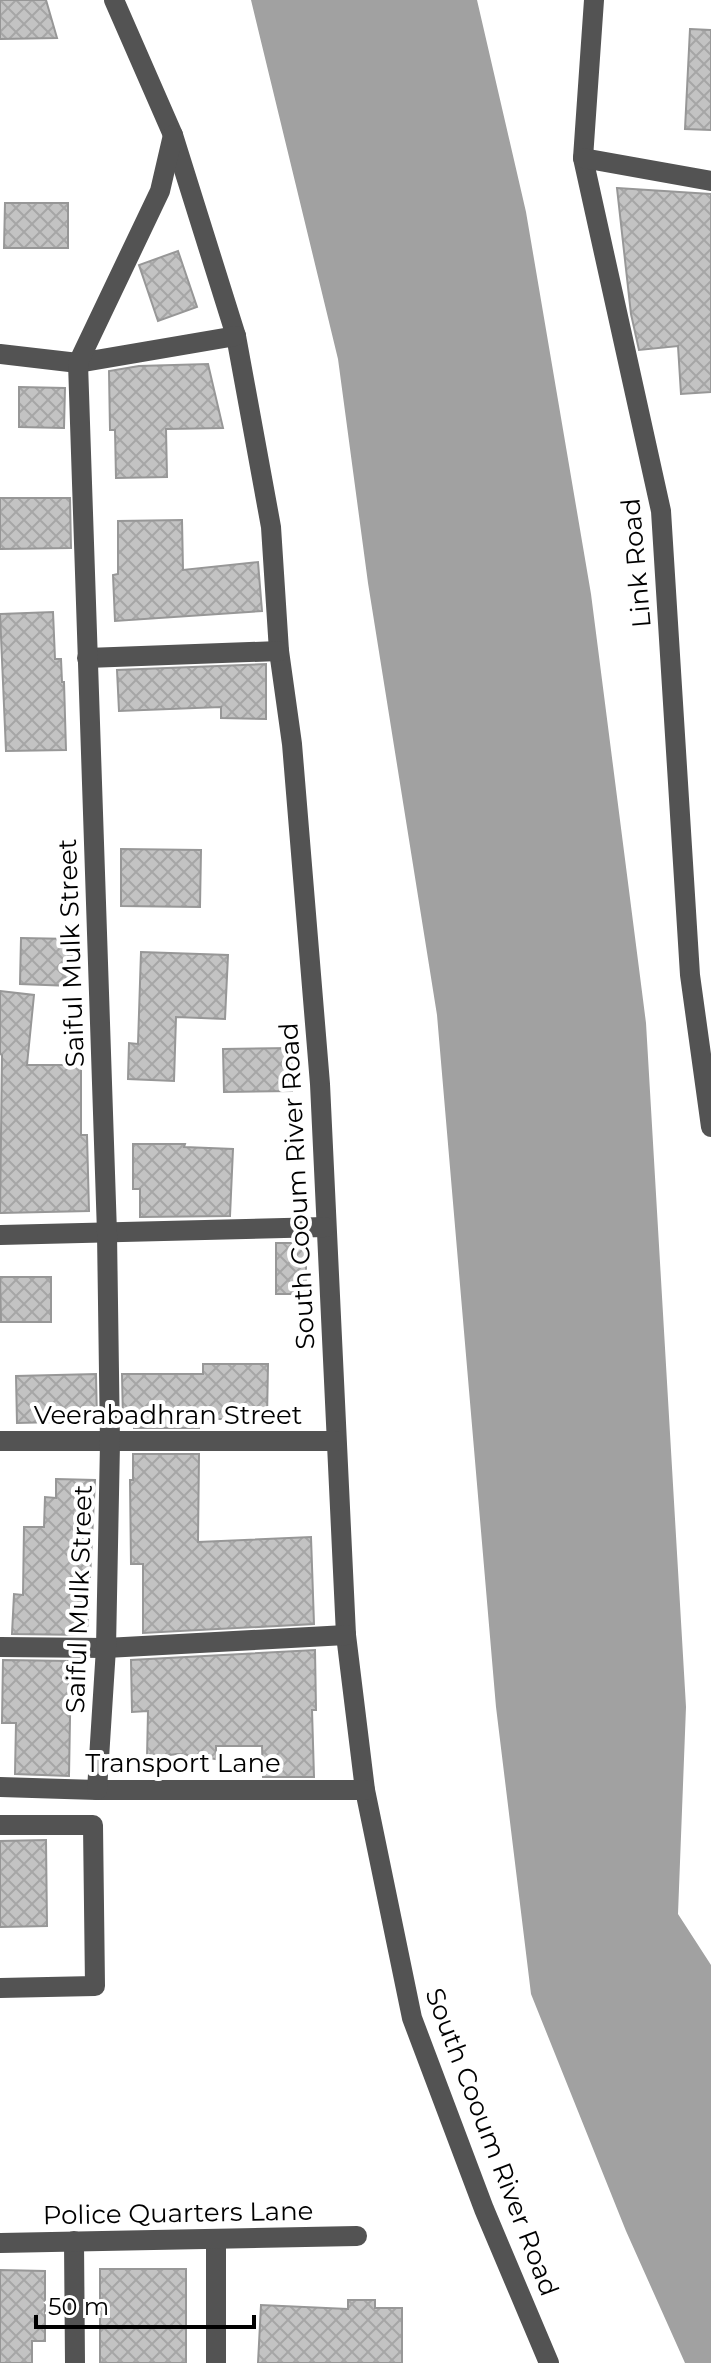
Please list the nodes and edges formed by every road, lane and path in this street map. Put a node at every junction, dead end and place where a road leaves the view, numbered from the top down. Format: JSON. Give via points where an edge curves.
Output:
{"nodes":[{"id":1,"x":114,"y":0,"type":"edge"},
{"id":2,"x":594,"y":0,"type":"edge"},
{"id":3,"x":173,"y":135,"type":"junction"},
{"id":4,"x":583,"y":158,"type":"junction"},
{"id":5,"x":711,"y":181,"type":"edge"},
{"id":6,"x":236,"y":336,"type":"junction"},
{"id":7,"x":0,"y":354,"type":"edge"},
{"id":8,"x":78,"y":363,"type":"junction"},
{"id":9,"x":279,"y":651,"type":"junction"},
{"id":10,"x":87,"y":658,"type":"junction"},
{"id":11,"x":711,"y":1127,"type":"edge"},
{"id":12,"x":325,"y":1227,"type":"junction"},
{"id":13,"x":107,"y":1233,"type":"junction"},
{"id":14,"x":0,"y":1235,"type":"edge"},
{"id":15,"x":0,"y":1441,"type":"edge"},
{"id":16,"x":335,"y":1441,"type":"junction"},
{"id":17,"x":110,"y":1443,"type":"junction"},
{"id":18,"x":346,"y":1635,"type":"junction"},
{"id":19,"x":0,"y":1647,"type":"edge"},
{"id":20,"x":106,"y":1648,"type":"junction"},
{"id":21,"x":0,"y":1787,"type":"edge"},
{"id":22,"x":97,"y":1790,"type":"junction"},
{"id":23,"x":365,"y":1790,"type":"junction"},
{"id":24,"x":0,"y":1825,"type":"edge"},
{"id":25,"x":0,"y":1988,"type":"edge"},
{"id":26,"x":357,"y":2236,"type":"dead end"},
{"id":27,"x":216,"y":2239,"type":"junction"},
{"id":28,"x":74,"y":2241,"type":"junction"},
{"id":29,"x":0,"y":2243,"type":"edge"},
{"id":30,"x":75,"y":2363,"type":"edge"},
{"id":31,"x":216,"y":2363,"type":"edge"},
{"id":32,"x":549,"y":2363,"type":"edge"}],
"edges":[{"from":1,"to":3,"type":"street","name":"South Cooum River Road"},
{"from":2,"to":4,"type":"street","name":"Link Road"},
{"from":3,"to":6,"type":"street","name":"South Cooum River Road"},
{"from":3,"to":8,"type":"street","name":"Saiful Mulk Street","via":[[160,191]]},
{"from":4,"to":5,"type":"street"},
{"from":4,"to":11,"type":"street","name":"Link Road","via":[[661,511],[690,975]]},
{"from":6,"to":8,"type":"street"},
{"from":6,"to":9,"type":"street","name":"South Cooum River Road","via":[[271,527]]},
{"from":7,"to":8,"type":"street"},
{"from":8,"to":10,"type":"street","name":"Saiful Mulk Street"},
{"from":9,"to":10,"type":"street"},
{"from":9,"to":12,"type":"street","name":"South Cooum River Road","via":[[292,744],[320,1084]]},
{"from":10,"to":13,"type":"street","name":"Saiful Mulk Street"},
{"from":12,"to":13,"type":"street"},
{"from":12,"to":16,"type":"street","name":"South Cooum River Road"},
{"from":13,"to":14,"type":"street"},
{"from":13,"to":17,"type":"street","name":"Saiful Mulk Street"},
{"from":15,"to":17,"type":"street","name":"Veerabadhran Street"},
{"from":16,"to":17,"type":"street","name":"Veerabadhran Street"},
{"from":16,"to":18,"type":"street","name":"South Cooum River Road"},
{"from":17,"to":20,"type":"street","name":"Saiful Mulk Street"},
{"from":18,"to":20,"type":"street"},
{"from":18,"to":23,"type":"street","name":"South Cooum River Road"},
{"from":19,"to":20,"type":"street"},
{"from":20,"to":22,"type":"street","name":"Saiful Mulk Street"},
{"from":21,"to":22,"type":"street","name":"Transport Lane"},
{"from":22,"to":23,"type":"street","name":"Transport Lane"},
{"from":23,"to":32,"type":"street","name":"South Cooum River Road","via":[[412,2018]]},
{"from":24,"to":25,"type":"street","via":[[93,1825],[95,1986]]},
{"from":26,"to":27,"type":"street","name":"Police Quarters Lane"},
{"from":27,"to":28,"type":"street","name":"Police Quarters Lane"},
{"from":27,"to":31,"type":"street"},
{"from":28,"to":29,"type":"street","name":"Police Quarters Lane"},
{"from":28,"to":30,"type":"street"}]}
